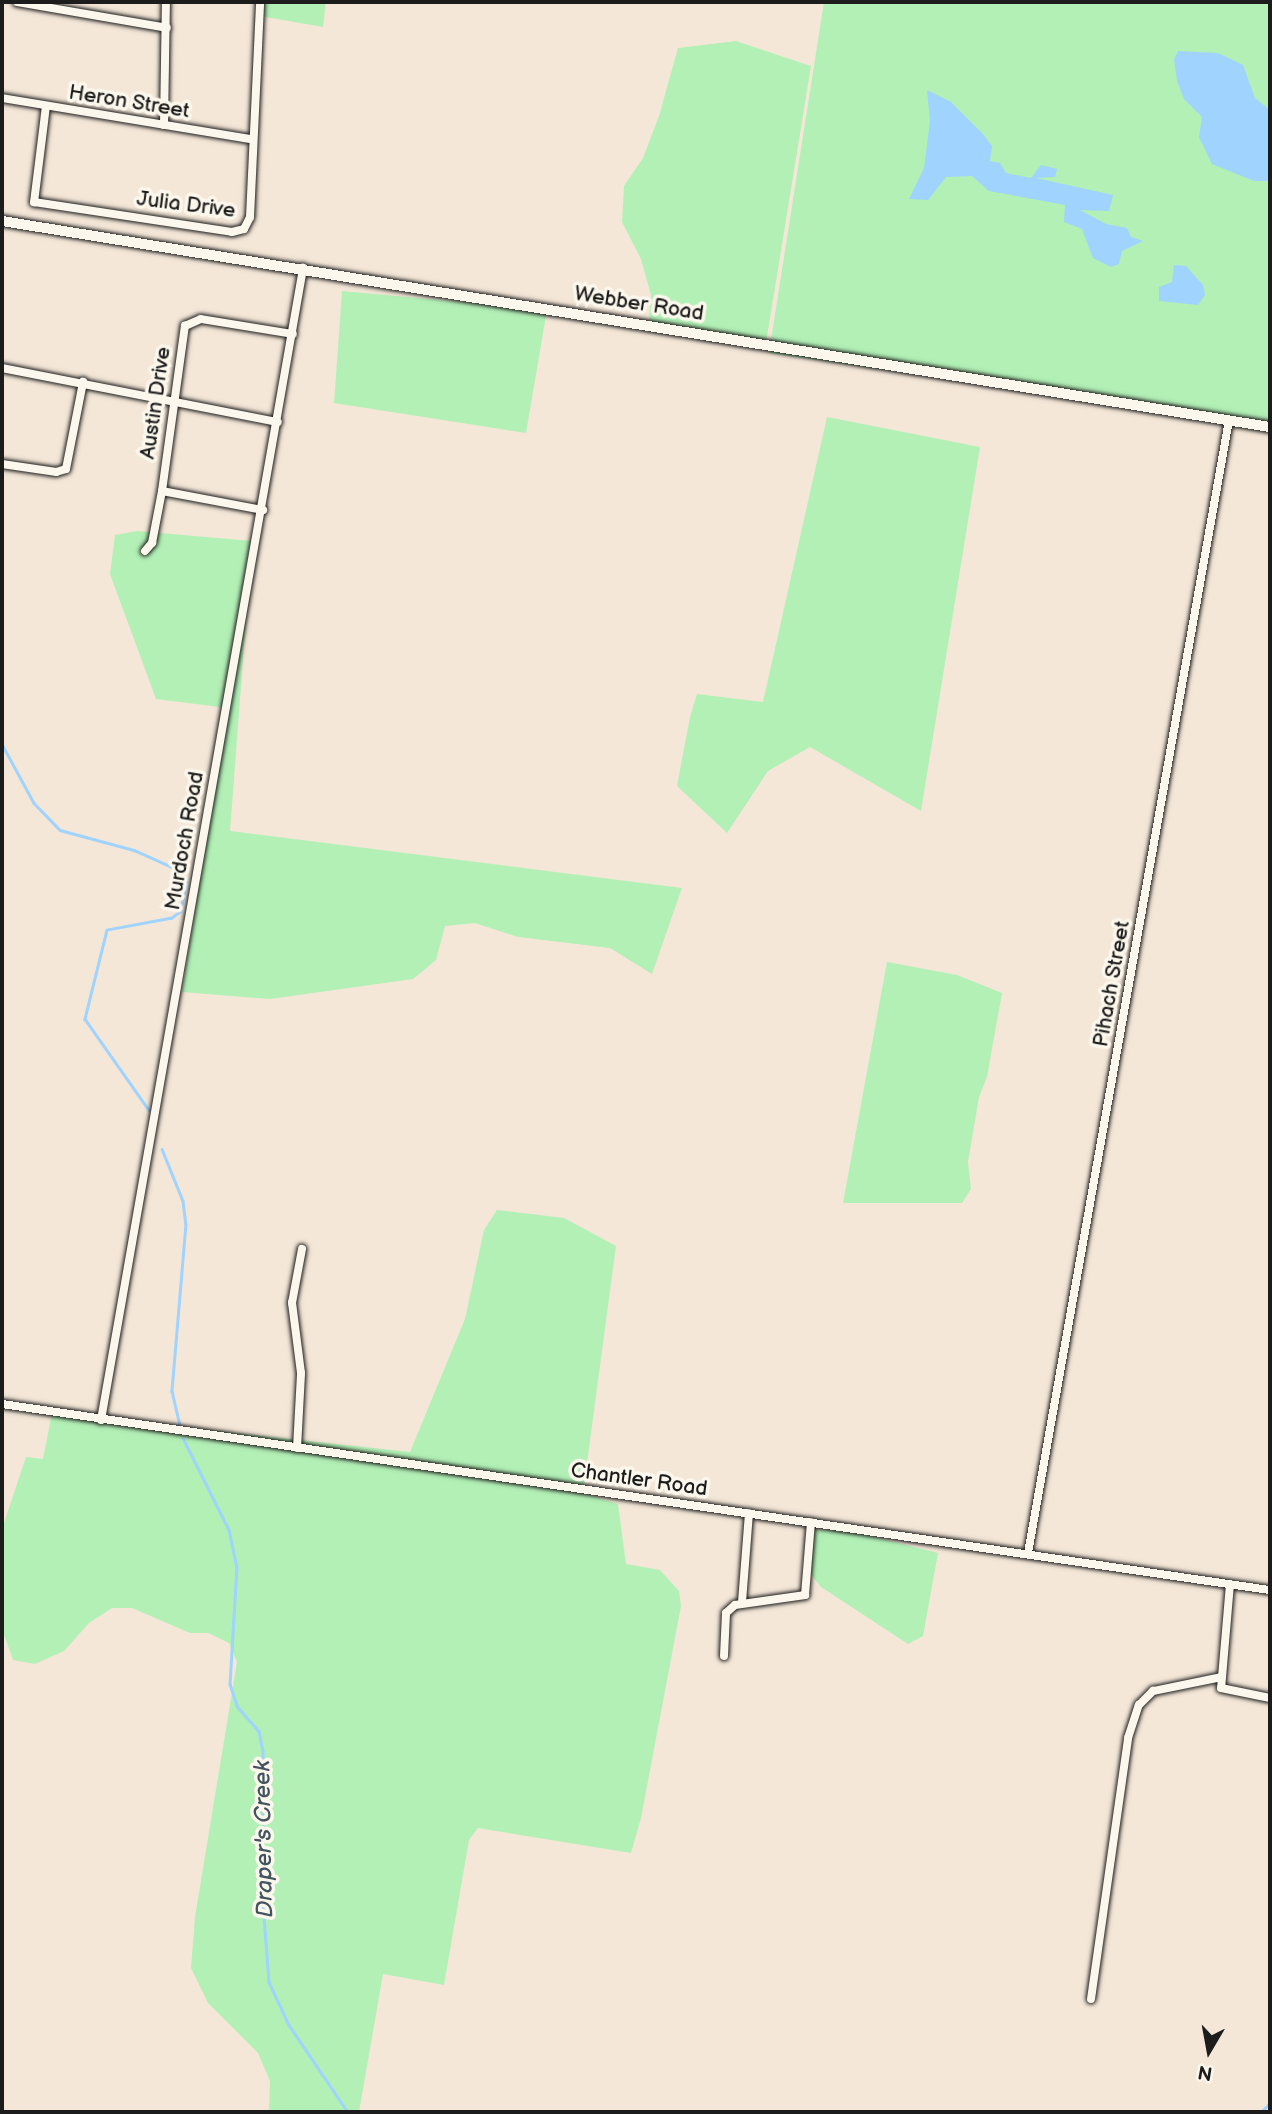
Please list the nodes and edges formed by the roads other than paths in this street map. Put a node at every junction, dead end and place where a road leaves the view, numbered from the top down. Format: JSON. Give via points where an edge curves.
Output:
{"nodes":[{"id":1,"x":17,"y":2,"type":"edge"},
{"id":2,"x":166,"y":2,"type":"edge"},
{"id":3,"x":260,"y":2,"type":"edge"},
{"id":4,"x":167,"y":28,"type":"junction"},
{"id":5,"x":2,"y":98,"type":"edge"},
{"id":6,"x":46,"y":106,"type":"junction"},
{"id":7,"x":164,"y":125,"type":"junction"},
{"id":8,"x":251,"y":139,"type":"junction"},
{"id":9,"x":2,"y":221,"type":"edge"},
{"id":10,"x":303,"y":268,"type":"junction"},
{"id":11,"x":293,"y":334,"type":"junction"},
{"id":12,"x":2,"y":368,"type":"edge"},
{"id":13,"x":83,"y":382,"type":"junction"},
{"id":14,"x":175,"y":403,"type":"junction"},
{"id":15,"x":1229,"y":420,"type":"junction"},
{"id":16,"x":278,"y":422,"type":"junction"},
{"id":17,"x":1270,"y":427,"type":"edge"},
{"id":18,"x":2,"y":464,"type":"edge"},
{"id":19,"x":162,"y":491,"type":"junction"},
{"id":20,"x":263,"y":510,"type":"junction"},
{"id":21,"x":145,"y":551,"type":"dead end"},
{"id":22,"x":302,"y":1249,"type":"dead end"},
{"id":23,"x":2,"y":1404,"type":"edge"},
{"id":24,"x":101,"y":1420,"type":"junction"},
{"id":25,"x":297,"y":1448,"type":"junction"},
{"id":26,"x":749,"y":1513,"type":"junction"},
{"id":27,"x":811,"y":1522,"type":"junction"},
{"id":28,"x":1028,"y":1553,"type":"junction"},
{"id":29,"x":1230,"y":1584,"type":"junction"},
{"id":30,"x":1270,"y":1590,"type":"edge"},
{"id":31,"x":742,"y":1602,"type":"junction"},
{"id":32,"x":724,"y":1656,"type":"dead end"},
{"id":33,"x":1222,"y":1677,"type":"junction"},
{"id":34,"x":1270,"y":1698,"type":"edge"},
{"id":35,"x":1091,"y":1999,"type":"dead end"}],
"edges":[{"from":1,"to":4,"type":"street"},
{"from":2,"to":4,"type":"street"},
{"from":3,"to":8,"type":"street","name":"Julia Drive"},
{"from":4,"to":7,"type":"street"},
{"from":5,"to":6,"type":"street","name":"Heron Street"},
{"from":6,"to":7,"type":"street","name":"Heron Street"},
{"from":6,"to":8,"type":"street","name":"Julia Drive","via":[[34,202],[232,232],[244,229],[250,217]]},
{"from":7,"to":8,"type":"street","name":"Heron Street"},
{"from":9,"to":10,"type":"main road","name":"Webber Road"},
{"from":10,"to":11,"type":"street","name":"Murdoch Road"},
{"from":10,"to":15,"type":"main road","name":"Webber Road"},
{"from":11,"to":14,"type":"street","name":"Austin Drive","via":[[191,320],[185,326]]},
{"from":11,"to":16,"type":"street","name":"Murdoch Road"},
{"from":12,"to":13,"type":"street"},
{"from":13,"to":14,"type":"street"},
{"from":13,"to":18,"type":"street","via":[[66,469],[56,472]]},
{"from":14,"to":16,"type":"street"},
{"from":14,"to":19,"type":"street","name":"Austin Drive"},
{"from":15,"to":17,"type":"main road","name":"Webber Road"},
{"from":15,"to":28,"type":"street","name":"Pihach Street"},
{"from":16,"to":20,"type":"street","name":"Murdoch Road"},
{"from":19,"to":20,"type":"street"},
{"from":19,"to":21,"type":"street","name":"Austin Drive","via":[[152,543]]},
{"from":20,"to":24,"type":"street","name":"Murdoch Road"},
{"from":22,"to":25,"type":"street","via":[[292,1303],[301,1373]]},
{"from":23,"to":24,"type":"street","name":"Chantler Road"},
{"from":24,"to":25,"type":"street","name":"Chantler Road"},
{"from":25,"to":26,"type":"street","name":"Chantler Road"},
{"from":26,"to":27,"type":"street","name":"Chantler Road"},
{"from":26,"to":31,"type":"street"},
{"from":27,"to":28,"type":"street","name":"Chantler Road"},
{"from":27,"to":31,"type":"street","via":[[805,1595]]},
{"from":28,"to":29,"type":"street","name":"Chantler Road"},
{"from":29,"to":30,"type":"street","name":"Chantler Road"},
{"from":29,"to":33,"type":"street"},
{"from":31,"to":32,"type":"street","via":[[726,1613]]},
{"from":33,"to":34,"type":"street","via":[[1221,1688]]},
{"from":33,"to":35,"type":"street","via":[[1153,1691],[1139,1705],[1128,1738]]}]}
